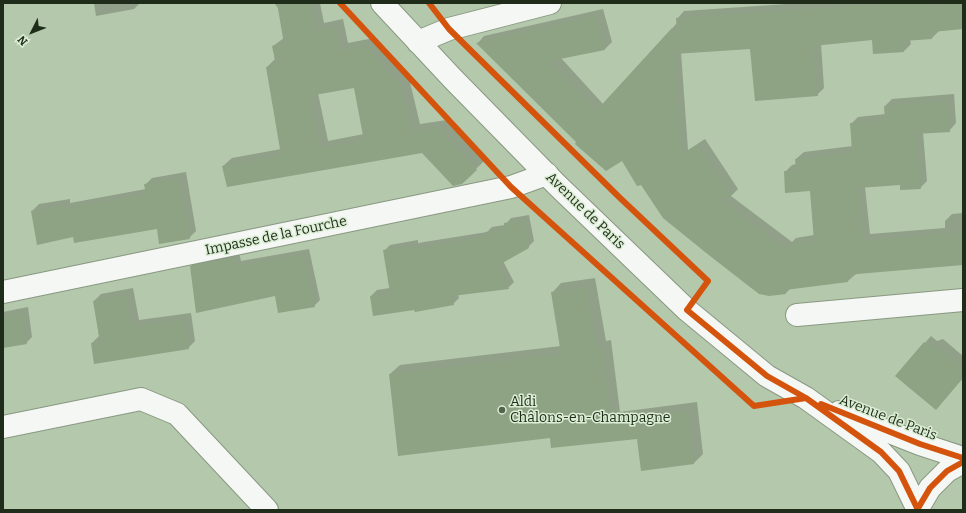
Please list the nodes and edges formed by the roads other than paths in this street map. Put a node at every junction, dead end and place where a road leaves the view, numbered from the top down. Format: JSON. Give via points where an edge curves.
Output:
{"nodes":[{"id":1,"x":382,"y":3,"type":"edge"},
{"id":2,"x":550,"y":3,"type":"edge"},
{"id":3,"x":418,"y":42,"type":"junction"},
{"id":4,"x":547,"y":174,"type":"junction"},
{"id":5,"x":3,"y":292,"type":"edge"},
{"id":6,"x":963,"y":300,"type":"edge"},
{"id":7,"x":797,"y":315,"type":"dead end"},
{"id":8,"x":806,"y":398,"type":"junction"},
{"id":9,"x":3,"y":427,"type":"edge"},
{"id":10,"x":963,"y":458,"type":"edge"},
{"id":11,"x":963,"y":462,"type":"edge"},
{"id":12,"x":917,"y":509,"type":"edge"},
{"id":13,"x":267,"y":510,"type":"edge"}],
"edges":[{"from":1,"to":3,"type":"street","name":"Avenue de Paris"},
{"from":2,"to":3,"type":"street","via":[[449,29]]},
{"from":3,"to":4,"type":"street","name":"Avenue de Paris"},
{"from":4,"to":5,"type":"street","name":"Impasse de la Fourche","via":[[511,187]]},
{"from":4,"to":8,"type":"street","name":"Avenue de Paris","via":[[687,310],[767,376]]},
{"from":6,"to":7,"type":"street"},
{"from":8,"to":10,"type":"street","name":"Avenue de Paris","via":[[920,444]]},
{"from":8,"to":12,"type":"street","name":"Avenue de Paris","via":[[881,452],[899,471]]},
{"from":9,"to":13,"type":"street","via":[[141,399],[177,414]]},
{"from":11,"to":12,"type":"street","via":[[947,471],[930,488]]}]}
